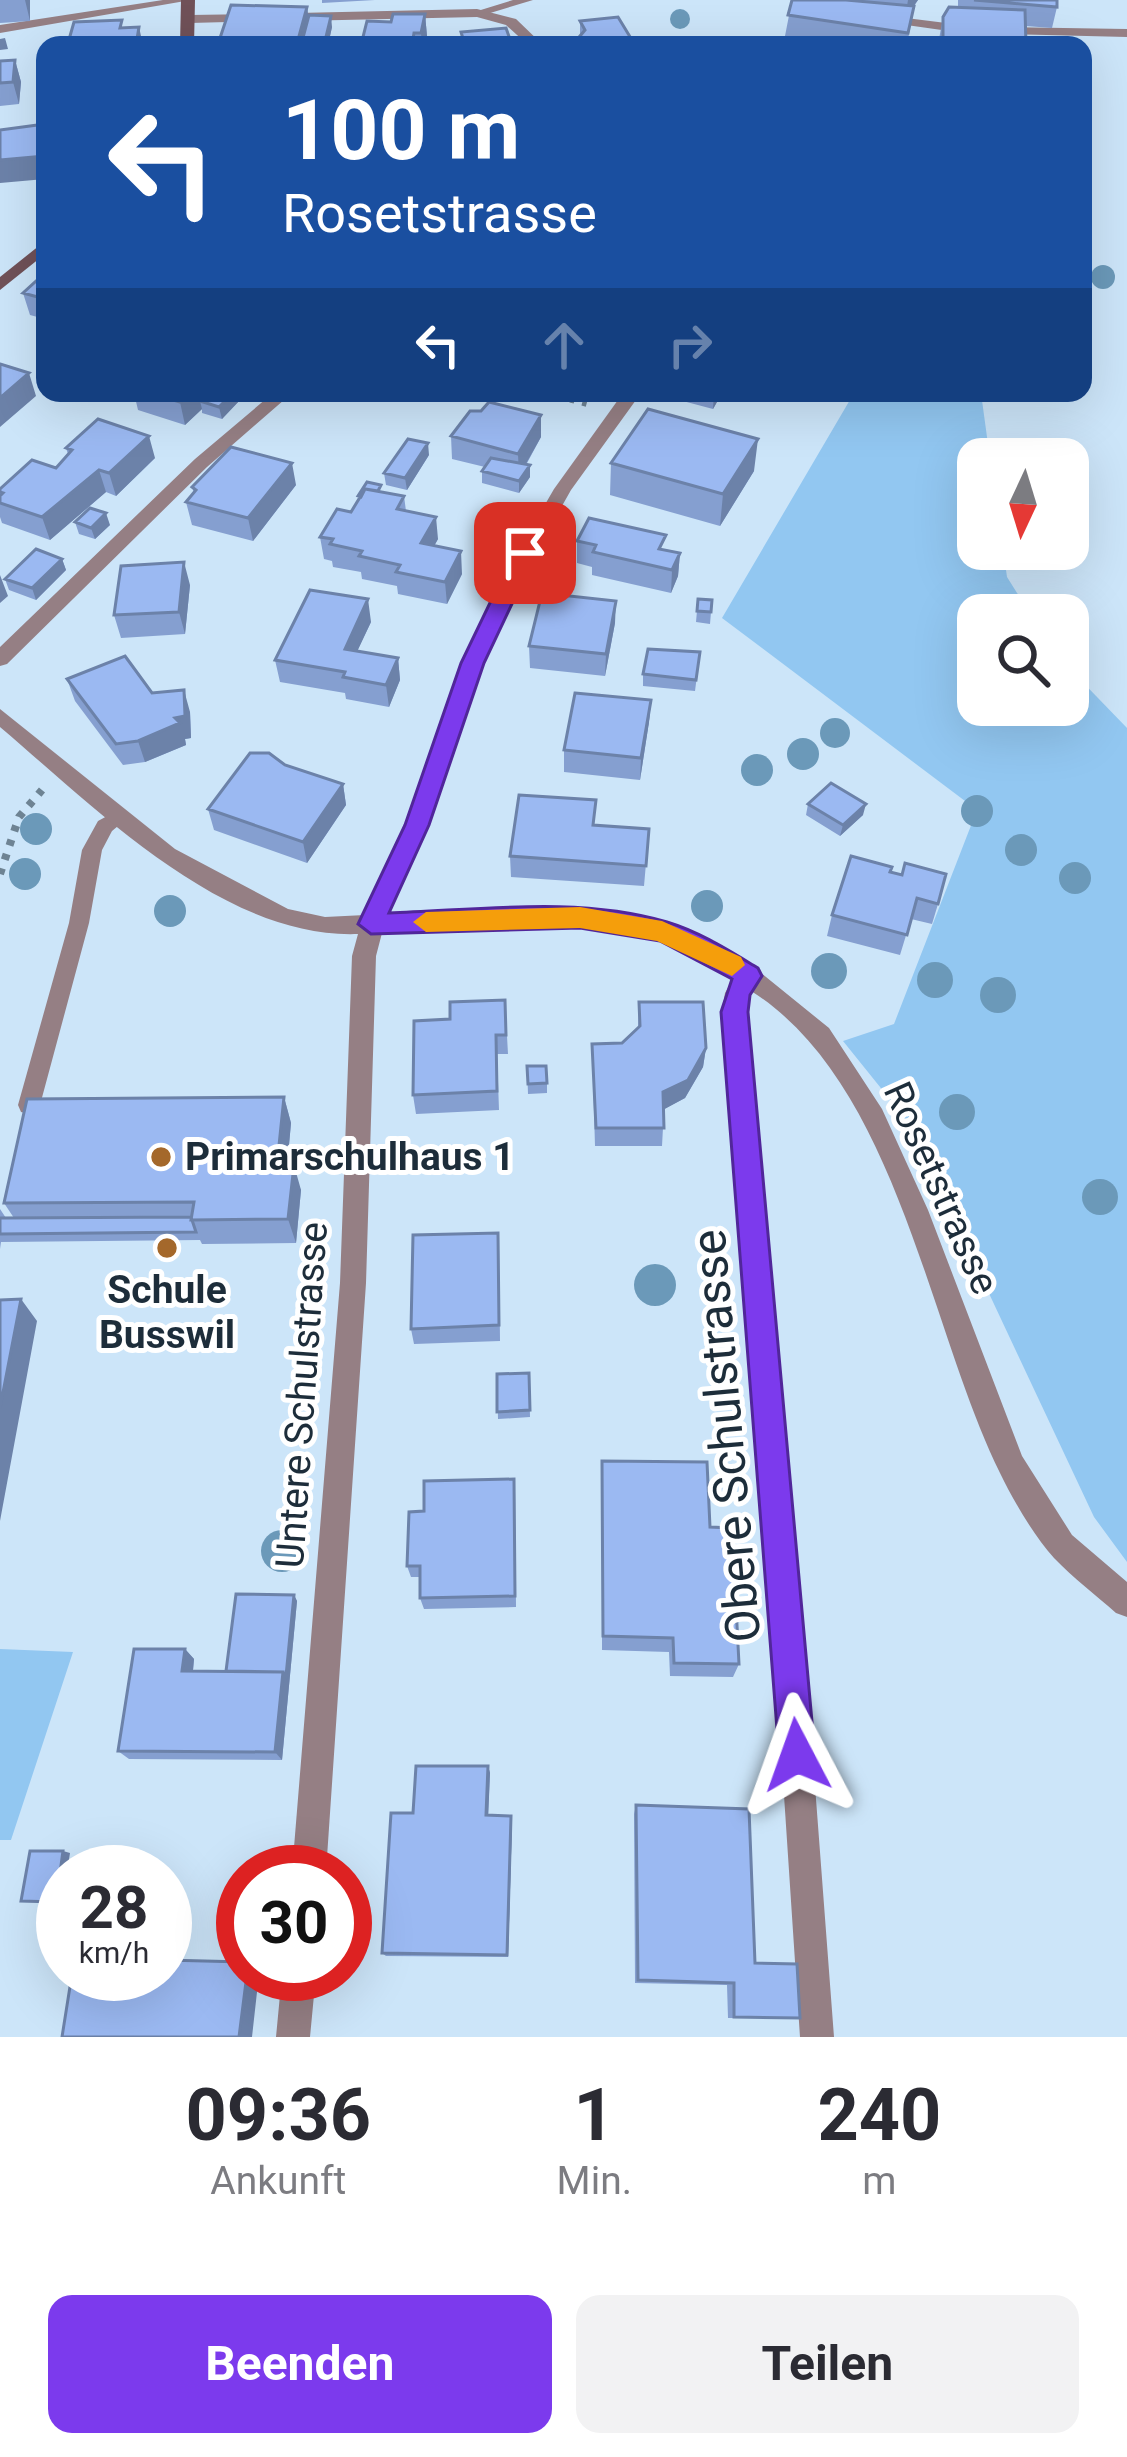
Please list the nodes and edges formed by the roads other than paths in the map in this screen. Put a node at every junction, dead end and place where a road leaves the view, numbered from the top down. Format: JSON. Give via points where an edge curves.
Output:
{"nodes":[{"id":1,"x":187,"y":0,"type":"edge"},
{"id":2,"x":527,"y":0,"type":"edge"},
{"id":3,"x":477,"y":13,"type":"junction"},
{"id":4,"x":858,"y":15,"type":"edge"},
{"id":5,"x":190,"y":19,"type":"junction"},
{"id":6,"x":0,"y":29,"type":"edge"},
{"id":7,"x":1127,"y":33,"type":"edge"},
{"id":8,"x":189,"y":36,"type":"edge"},
{"id":9,"x":526,"y":36,"type":"edge"},
{"id":10,"x":36,"y":254,"type":"edge"},
{"id":11,"x":0,"y":285,"type":"edge"},
{"id":12,"x":272,"y":402,"type":"edge"},
{"id":13,"x":626,"y":402,"type":"edge"},
{"id":14,"x":0,"y":659,"type":"edge"},
{"id":15,"x":0,"y":716,"type":"edge"},
{"id":16,"x":120,"y":816,"type":"junction"},
{"id":17,"x":371,"y":924,"type":"junction"},
{"id":18,"x":748,"y":976,"type":"junction"},
{"id":19,"x":29,"y":1105,"type":"edge"},
{"id":20,"x":1127,"y":1602,"type":"edge"},
{"id":21,"x":311,"y":1845,"type":"edge"},
{"id":22,"x":296,"y":2001,"type":"edge"},
{"id":23,"x":293,"y":2037,"type":"edge"},
{"id":24,"x":817,"y":2037,"type":"edge"}],
"edges":[{"from":1,"to":5,"type":"street"},
{"from":1,"to":6,"type":"lane"},
{"from":2,"to":3,"type":"lane"},
{"from":3,"to":5,"type":"street"},
{"from":3,"to":9,"type":"street","via":[[511,22]]},
{"from":4,"to":7,"type":"lane","via":[[952,29]]},
{"from":5,"to":8,"type":"street"},
{"from":10,"to":11,"type":"street"},
{"from":12,"to":14,"type":"street"},
{"from":13,"to":17,"type":"street","name":"Untere Schulstrasse","via":[[548,512],[502,595],[417,825]]},
{"from":15,"to":16,"type":"street","name":"Rosetstrasse"},
{"from":16,"to":17,"type":"street","name":"Rosetstrasse","via":[[167,855],[284,917]]},
{"from":16,"to":19,"type":"lane","via":[[92,850]]},
{"from":17,"to":18,"type":"street","name":"Rosetstrasse","via":[[580,917],[662,931]]},
{"from":17,"to":21,"type":"street","name":"Untere Schulstrasse"},
{"from":18,"to":20,"type":"street","name":"Rosetstrasse","via":[[820,1035],[870,1109],[1011,1466],[1062,1545]]},
{"from":18,"to":24,"type":"street","name":"Obere Schulstrasse","via":[[734,1012]]},
{"from":22,"to":23,"type":"street"}]}
